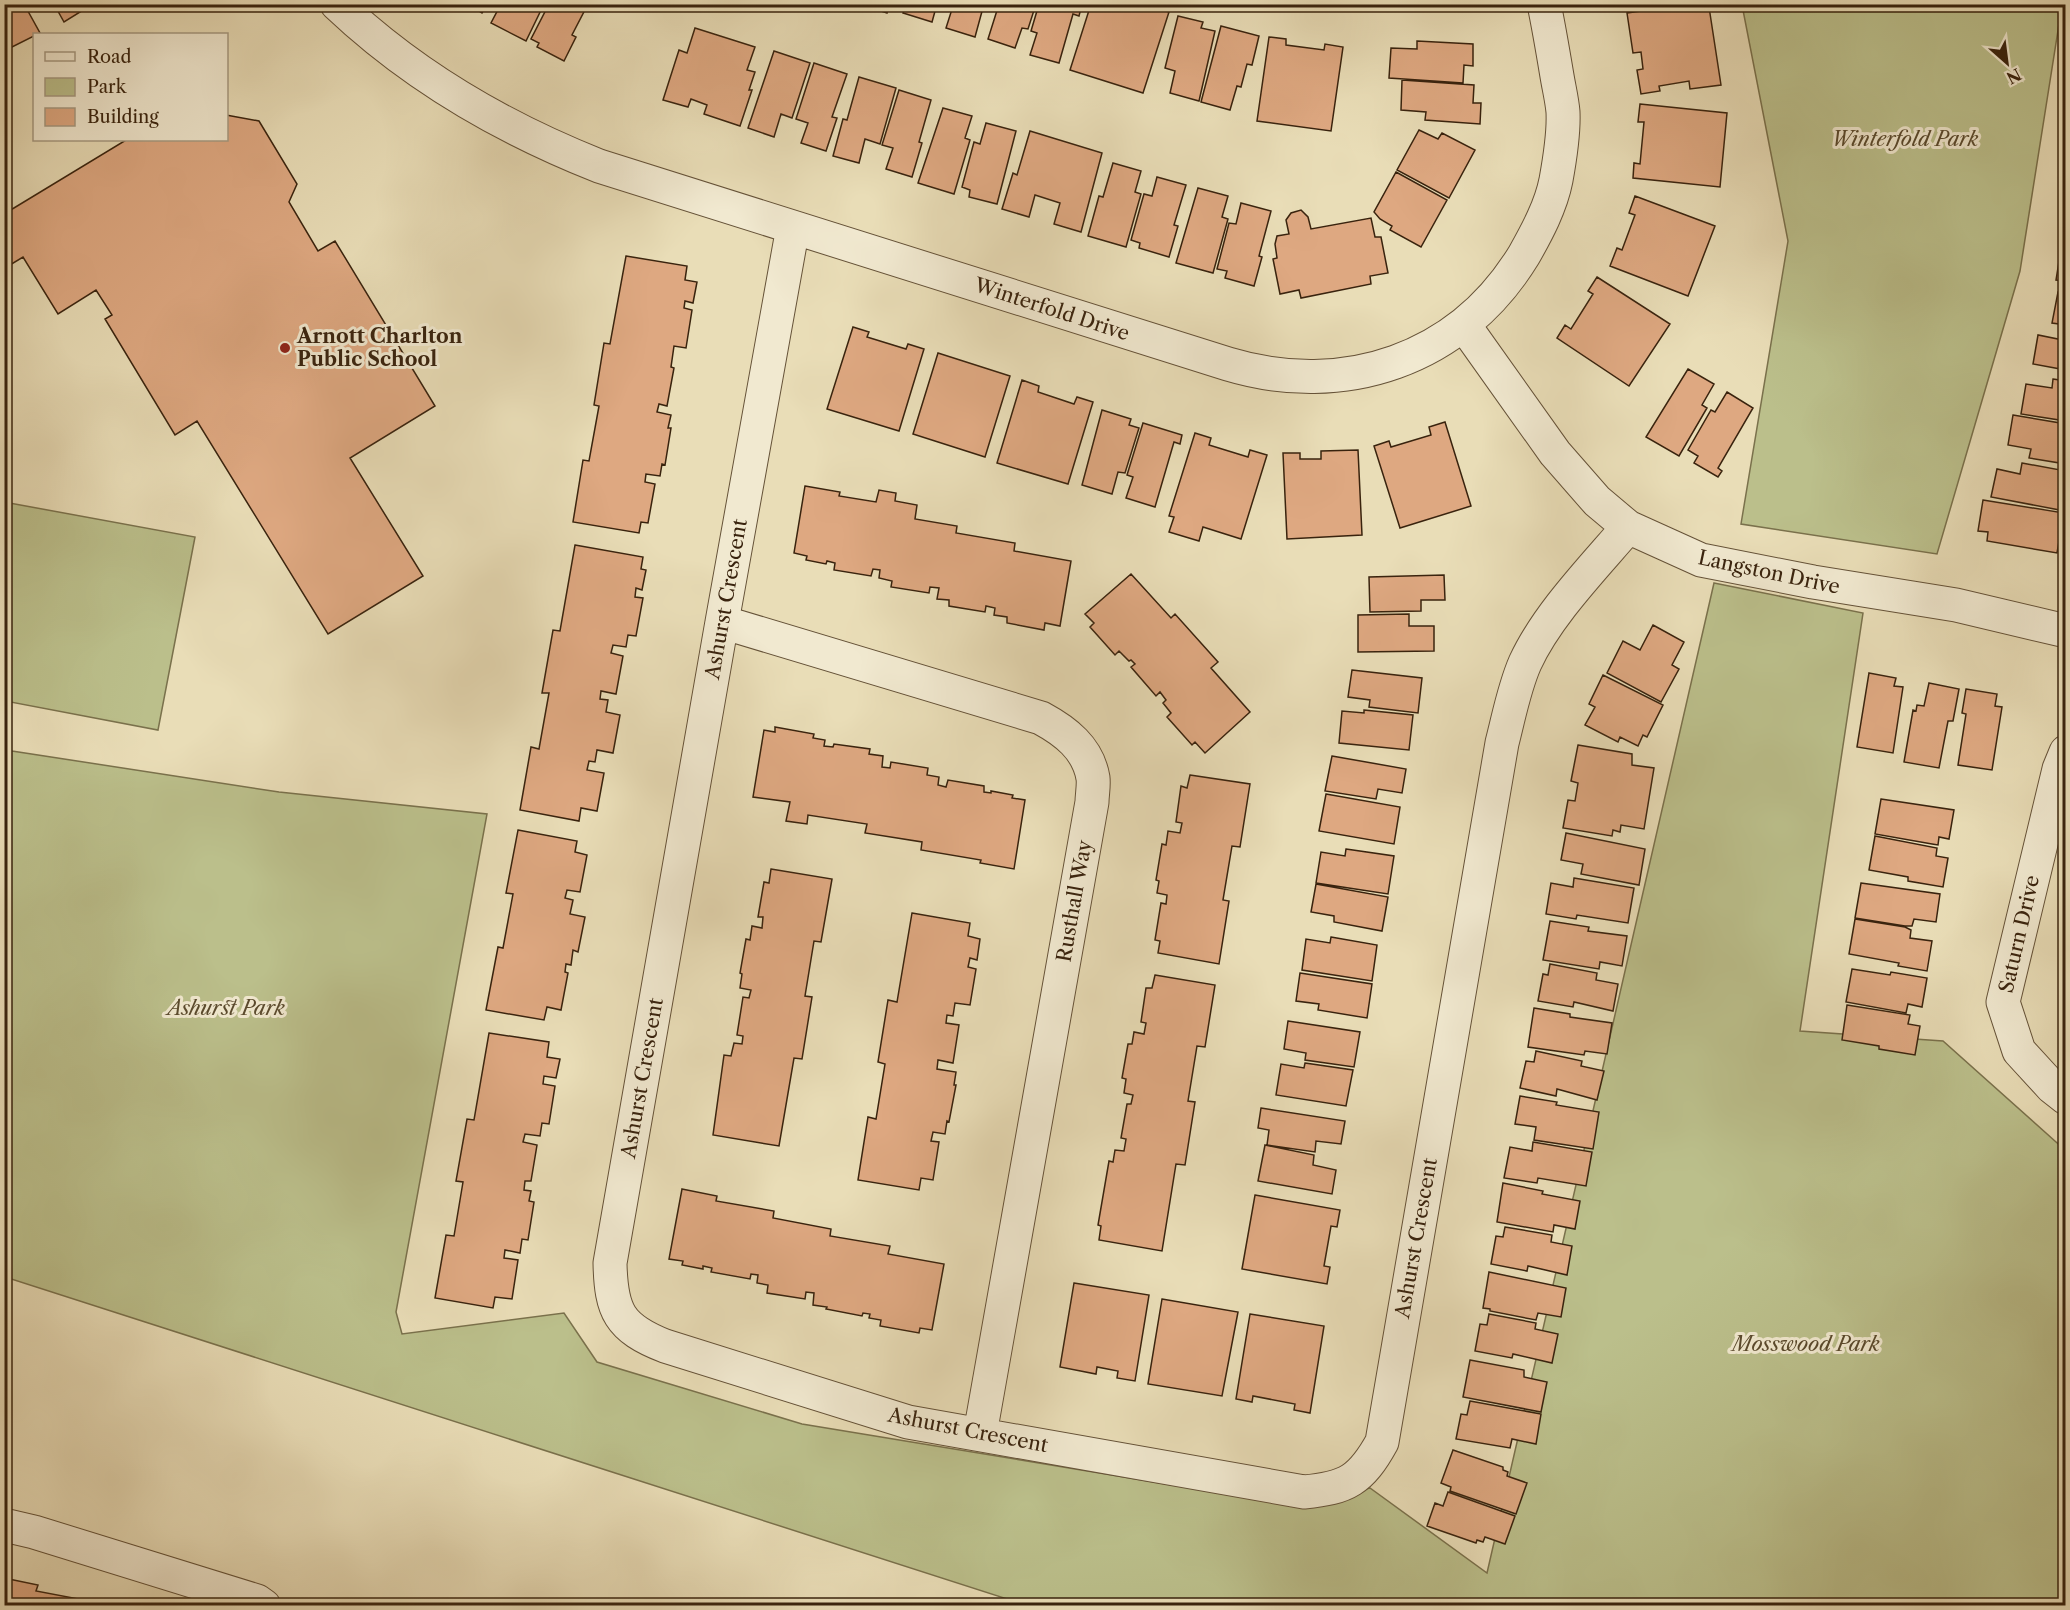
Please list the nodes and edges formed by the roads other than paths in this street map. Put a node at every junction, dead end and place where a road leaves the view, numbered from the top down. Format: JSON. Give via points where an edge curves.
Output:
{"nodes":[{"id":1,"x":337,"y":4,"type":"edge"},
{"id":2,"x":1545,"y":4,"type":"edge"},
{"id":3,"x":793,"y":227,"type":"junction"},
{"id":4,"x":1464,"y":326,"type":"junction"},
{"id":5,"x":1628,"y":527,"type":"junction"},
{"id":6,"x":722,"y":622,"type":"junction"},
{"id":7,"x":2066,"y":631,"type":"edge"},
{"id":8,"x":2066,"y":752,"type":"edge"},
{"id":9,"x":2066,"y":1098,"type":"edge"},
{"id":10,"x":980,"y":1434,"type":"junction"},
{"id":11,"x":4,"y":1525,"type":"edge"},
{"id":12,"x":264,"y":1605,"type":"edge"}],
"edges":[{"from":1,"to":3,"type":"street","name":"Winterfold Drive","via":[[435,82],[518,131],[599,166]]},
{"from":2,"to":4,"type":"street","name":"Winterfold Drive","via":[[1563,112],[1556,182],[1535,236],[1516,268]]},
{"from":3,"to":4,"type":"street","name":"Winterfold Drive","via":[[1252,371],[1299,378],[1342,376],[1393,363]]},
{"from":3,"to":6,"type":"street","name":"Ashurst Crescent"},
{"from":4,"to":5,"type":"street","name":"Langston Drive","via":[[1555,453],[1596,501]]},
{"from":5,"to":7,"type":"street","name":"Langston Drive","via":[[1701,560],[1956,605]]},
{"from":5,"to":10,"type":"street","name":"Ashurst Crescent","via":[[1544,628],[1525,663],[1512,701],[1382,1442],[1369,1465],[1350,1481],[1330,1490],[1304,1492]]},
{"from":6,"to":10,"type":"street","name":"Rusthall Way","via":[[1041,718],[1065,731],[1083,752],[1093,778],[1092,802]]},
{"from":6,"to":10,"type":"street","name":"Ashurst Crescent","via":[[610,1263],[616,1309],[642,1337],[665,1346],[908,1422]]},
{"from":8,"to":9,"type":"street","name":"Saturn Drive","via":[[2003,1002],[2019,1051]]},
{"from":11,"to":12,"type":"street"}]}
